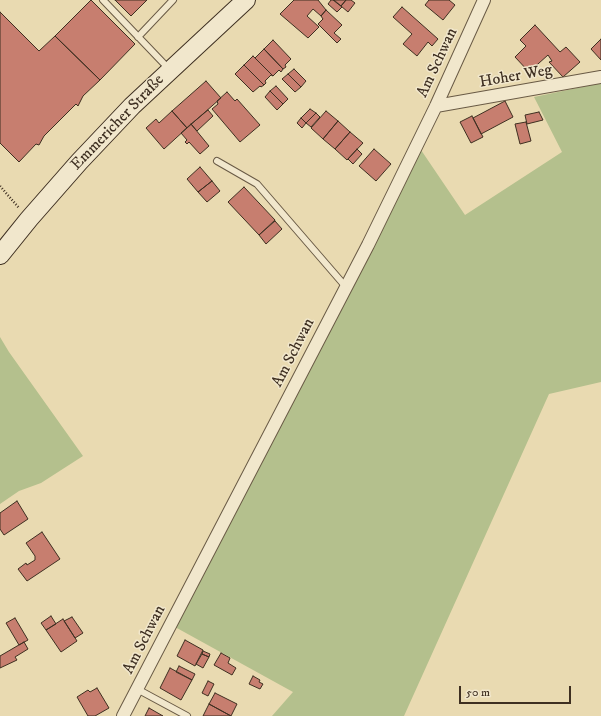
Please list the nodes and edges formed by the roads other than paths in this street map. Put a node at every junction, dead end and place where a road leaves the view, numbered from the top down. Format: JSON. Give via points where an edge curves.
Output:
{"nodes":[{"id":1,"x":103,"y":0,"type":"edge"},
{"id":2,"x":173,"y":0,"type":"edge"},
{"id":3,"x":246,"y":0,"type":"edge"},
{"id":4,"x":484,"y":0,"type":"edge"},
{"id":5,"x":138,"y":37,"type":"junction"},
{"id":6,"x":170,"y":70,"type":"junction"},
{"id":7,"x":601,"y":77,"type":"edge"},
{"id":8,"x":436,"y":106,"type":"junction"},
{"id":9,"x":217,"y":161,"type":"dead end"},
{"id":10,"x":0,"y":255,"type":"edge"},
{"id":11,"x":346,"y":287,"type":"junction"},
{"id":12,"x":137,"y":690,"type":"junction"},
{"id":13,"x":123,"y":716,"type":"edge"},
{"id":14,"x":187,"y":716,"type":"edge"}],
"edges":[{"from":1,"to":5,"type":"lane"},
{"from":2,"to":5,"type":"lane"},
{"from":3,"to":6,"type":"main road","name":"Emmericher Straße"},
{"from":4,"to":8,"type":"street","name":"Am Schwan"},
{"from":5,"to":6,"type":"lane"},
{"from":6,"to":10,"type":"main road","name":"Emmericher Straße","via":[[79,162]]},
{"from":7,"to":8,"type":"street","name":"Hoher Weg"},
{"from":8,"to":11,"type":"street","name":"Am Schwan"},
{"from":9,"to":11,"type":"lane","via":[[257,184]]},
{"from":11,"to":12,"type":"street","name":"Am Schwan"},
{"from":12,"to":13,"type":"street","name":"Am Schwan"},
{"from":12,"to":14,"type":"lane"}]}
